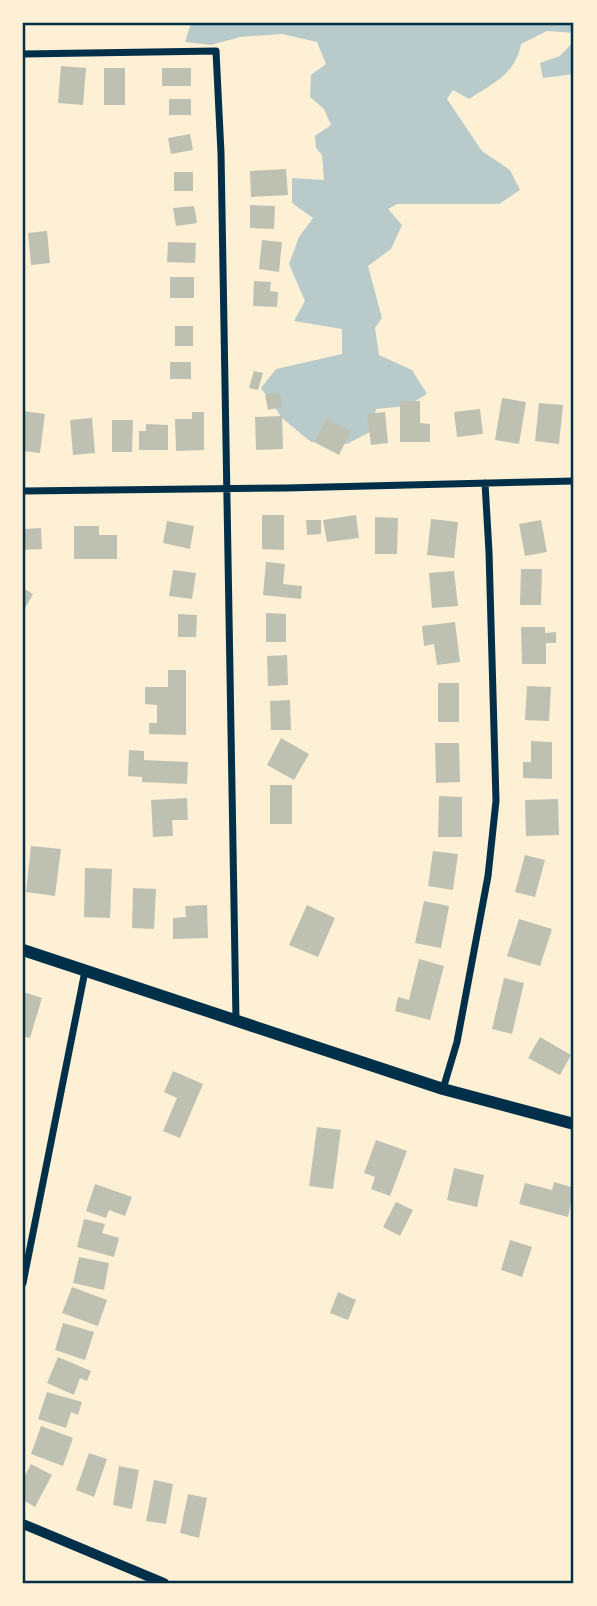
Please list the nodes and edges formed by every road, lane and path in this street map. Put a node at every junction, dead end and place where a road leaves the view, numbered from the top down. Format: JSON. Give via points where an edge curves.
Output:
{"nodes":[{"id":1,"x":23,"y":54,"type":"edge"},
{"id":2,"x":574,"y":481,"type":"edge"},
{"id":3,"x":485,"y":482,"type":"junction"},
{"id":4,"x":227,"y":488,"type":"junction"},
{"id":5,"x":23,"y":491,"type":"edge"},
{"id":6,"x":23,"y":950,"type":"edge"},
{"id":7,"x":85,"y":971,"type":"junction"},
{"id":8,"x":236,"y":1021,"type":"junction"},
{"id":9,"x":443,"y":1089,"type":"junction"},
{"id":10,"x":574,"y":1124,"type":"edge"},
{"id":11,"x":23,"y":1283,"type":"edge"},
{"id":12,"x":23,"y":1524,"type":"edge"},
{"id":13,"x":164,"y":1583,"type":"edge"}],
"edges":[{"from":1,"to":4,"type":"street","via":[[216,51]]},
{"from":2,"to":3,"type":"street"},
{"from":3,"to":4,"type":"street"},
{"from":3,"to":9,"type":"street","via":[[496,801],[488,876],[457,1042]]},
{"from":4,"to":5,"type":"street"},
{"from":4,"to":8,"type":"street"},
{"from":6,"to":7,"type":"main road"},
{"from":7,"to":8,"type":"main road"},
{"from":7,"to":11,"type":"street"},
{"from":8,"to":9,"type":"main road"},
{"from":9,"to":10,"type":"main road"},
{"from":12,"to":13,"type":"street"}]}
